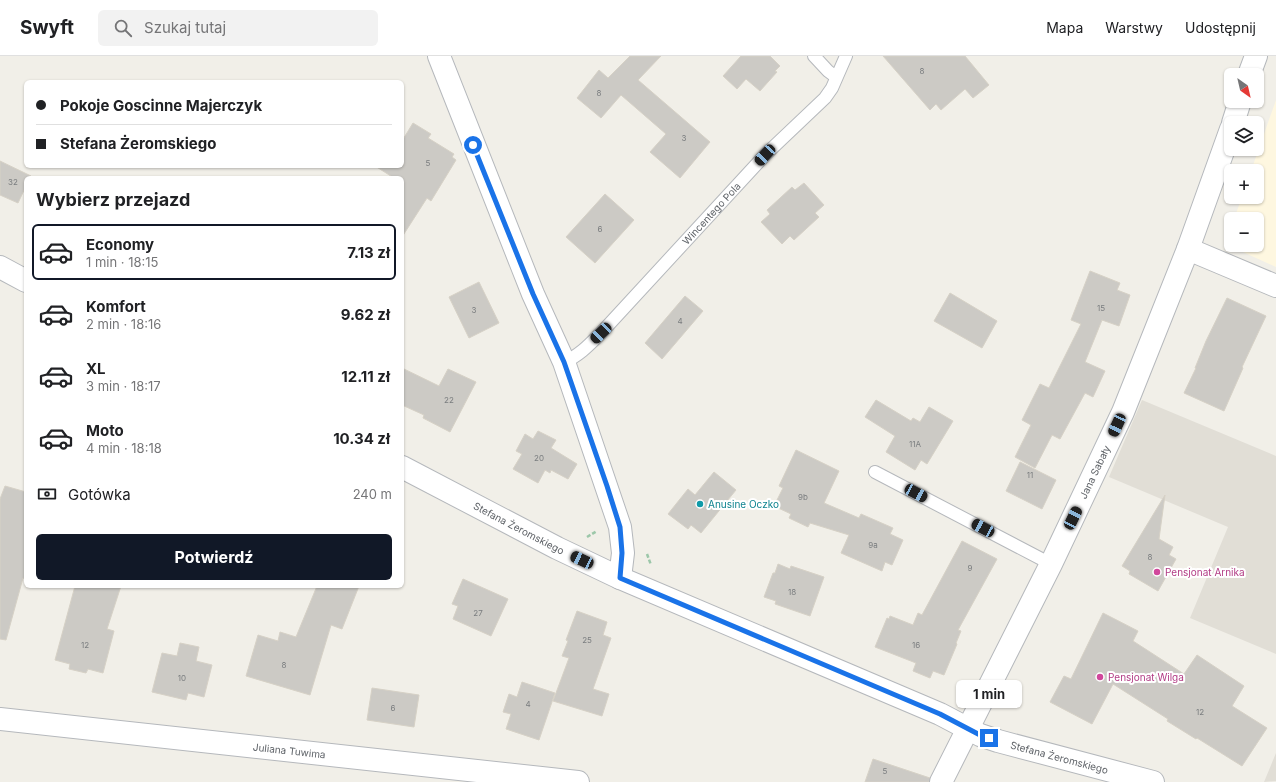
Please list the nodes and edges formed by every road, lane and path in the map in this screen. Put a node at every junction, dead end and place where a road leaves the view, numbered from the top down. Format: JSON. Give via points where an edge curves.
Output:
{"nodes":[{"id":1,"x":439,"y":56,"type":"edge"},
{"id":2,"x":814,"y":56,"type":"edge"},
{"id":3,"x":846,"y":56,"type":"edge"},
{"id":4,"x":1256,"y":56,"type":"edge"},
{"id":5,"x":1252,"y":68,"type":"edge"},
{"id":6,"x":836,"y":77,"type":"junction"},
{"id":7,"x":1224,"y":149,"type":"edge"},
{"id":8,"x":1188,"y":249,"type":"junction"},
{"id":9,"x":0,"y":267,"type":"edge"},
{"id":10,"x":24,"y":280,"type":"edge"},
{"id":11,"x":1276,"y":286,"type":"edge"},
{"id":12,"x":564,"y":362,"type":"junction"},
{"id":13,"x":404,"y":468,"type":"edge"},
{"id":14,"x":876,"y":472,"type":"dead end"},
{"id":15,"x":599,"y":527,"type":"dead end"},
{"id":16,"x":584,"y":537,"type":"dead end"},
{"id":17,"x":1050,"y":564,"type":"junction"},
{"id":18,"x":620,"y":578,"type":"junction"},
{"id":19,"x":0,"y":719,"type":"edge"},
{"id":20,"x":968,"y":729,"type":"junction"},
{"id":21,"x":578,"y":782,"type":"edge"},
{"id":22,"x":941,"y":782,"type":"edge"},
{"id":23,"x":1153,"y":782,"type":"edge"}],
"edges":[{"from":1,"to":12,"type":"street","via":[[533,294]]},
{"from":2,"to":6,"type":"lane"},
{"from":3,"to":6,"type":"lane","name":"Wincentego Pola"},
{"from":4,"to":5,"type":"street"},
{"from":6,"to":12,"type":"lane","name":"Wincentego Pola","via":[[825,98],[765,155],[601,333],[583,350]]},
{"from":7,"to":8,"type":"street","name":"Jana Sabały"},
{"from":8,"to":11,"type":"street"},
{"from":8,"to":17,"type":"street","name":"Jana Sabały","via":[[1123,412]]},
{"from":9,"to":10,"type":"street"},
{"from":12,"to":18,"type":"street","via":[[620,527]]},
{"from":13,"to":18,"type":"street","name":"Stefana Żeromskiego"},
{"from":14,"to":17,"type":"lane"},
{"from":15,"to":16,"type":"path","via":[[596,532]]},
{"from":17,"to":20,"type":"street","name":"Jana Sabały"},
{"from":18,"to":20,"type":"street","name":"Stefana Żeromskiego","via":[[940,714]]},
{"from":19,"to":21,"type":"street","name":"Juliana Tuwima"},
{"from":20,"to":22,"type":"street","name":"Jana Sabały"},
{"from":20,"to":23,"type":"street","name":"Stefana Żeromskiego","via":[[998,741]]}]}
